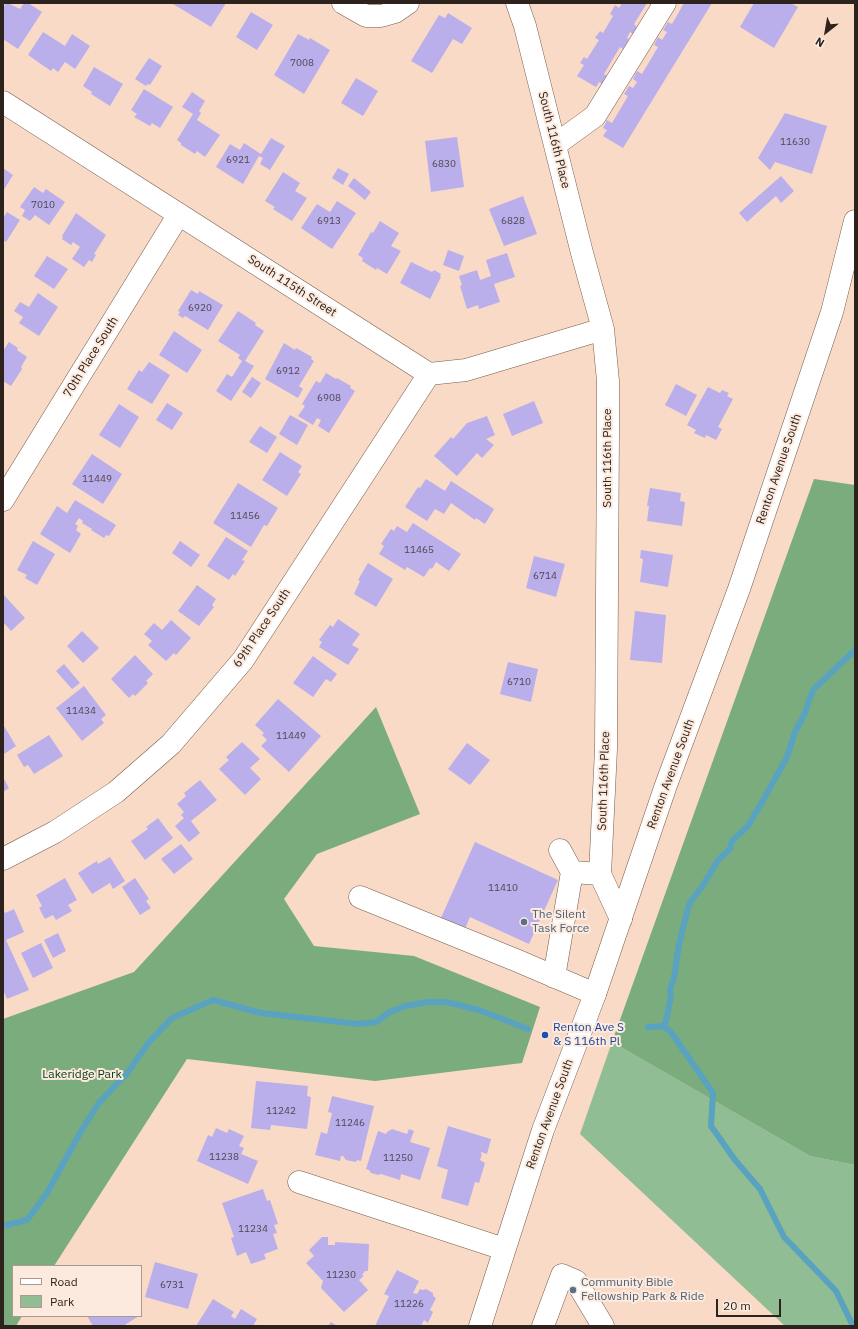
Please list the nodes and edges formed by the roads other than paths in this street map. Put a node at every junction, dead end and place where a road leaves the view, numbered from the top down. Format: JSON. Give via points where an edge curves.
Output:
{"nodes":[{"id":1,"x":343,"y":3,"type":"edge"},
{"id":2,"x":408,"y":3,"type":"edge"},
{"id":3,"x":517,"y":3,"type":"edge"},
{"id":4,"x":665,"y":3,"type":"edge"},
{"id":5,"x":3,"y":102,"type":"edge"},
{"id":6,"x":555,"y":145,"type":"junction"},
{"id":7,"x":179,"y":214,"type":"junction"},
{"id":8,"x":855,"y":221,"type":"edge"},
{"id":9,"x":603,"y":329,"type":"junction"},
{"id":10,"x":429,"y":374,"type":"junction"},
{"id":11,"x":3,"y":500,"type":"edge"},
{"id":12,"x":560,"y":850,"type":"dead end"},
{"id":13,"x":3,"y":859,"type":"edge"},
{"id":14,"x":572,"y":872,"type":"junction"},
{"id":15,"x":600,"y":874,"type":"junction"},
{"id":16,"x":360,"y":897,"type":"dead end"},
{"id":17,"x":621,"y":919,"type":"junction"},
{"id":18,"x":554,"y":977,"type":"junction"},
{"id":19,"x":595,"y":994,"type":"junction"},
{"id":20,"x":299,"y":1182,"type":"dead end"},
{"id":21,"x":504,"y":1249,"type":"junction"},
{"id":22,"x":480,"y":1326,"type":"edge"},
{"id":23,"x":543,"y":1326,"type":"edge"},
{"id":24,"x":602,"y":1326,"type":"edge"}],
"edges":[{"from":1,"to":2,"type":"street","via":[[366,16],[381,16],[395,12]]},
{"from":3,"to":6,"type":"street","name":"South 116th Place"},
{"from":4,"to":6,"type":"street","via":[[595,116]]},
{"from":5,"to":7,"type":"street","name":"South 115th Street"},
{"from":6,"to":9,"type":"street","name":"South 116th Place"},
{"from":7,"to":10,"type":"street","name":"South 115th Street"},
{"from":7,"to":11,"type":"street","name":"70th Place South"},
{"from":8,"to":17,"type":"street","name":"Renton Avenue South","via":[[830,319],[739,589],[666,785]]},
{"from":9,"to":10,"type":"street","via":[[466,370]]},
{"from":9,"to":15,"type":"street","name":"South 116th Place","via":[[608,381],[608,433],[606,749]]},
{"from":10,"to":13,"type":"street","name":"69th Place South","via":[[243,660],[171,744],[116,792],[55,832]]},
{"from":12,"to":14,"type":"street"},
{"from":14,"to":15,"type":"street"},
{"from":14,"to":18,"type":"street"},
{"from":15,"to":17,"type":"street","name":"South 116th Place"},
{"from":16,"to":18,"type":"street"},
{"from":17,"to":19,"type":"street","name":"Renton Avenue South"},
{"from":18,"to":19,"type":"street"},
{"from":19,"to":21,"type":"street","name":"Renton Avenue South","via":[[542,1130]]},
{"from":20,"to":21,"type":"street"},
{"from":21,"to":22,"type":"street","name":"Renton Avenue South"},
{"from":23,"to":24,"type":"street","via":[[562,1275],[576,1281]]}]}
